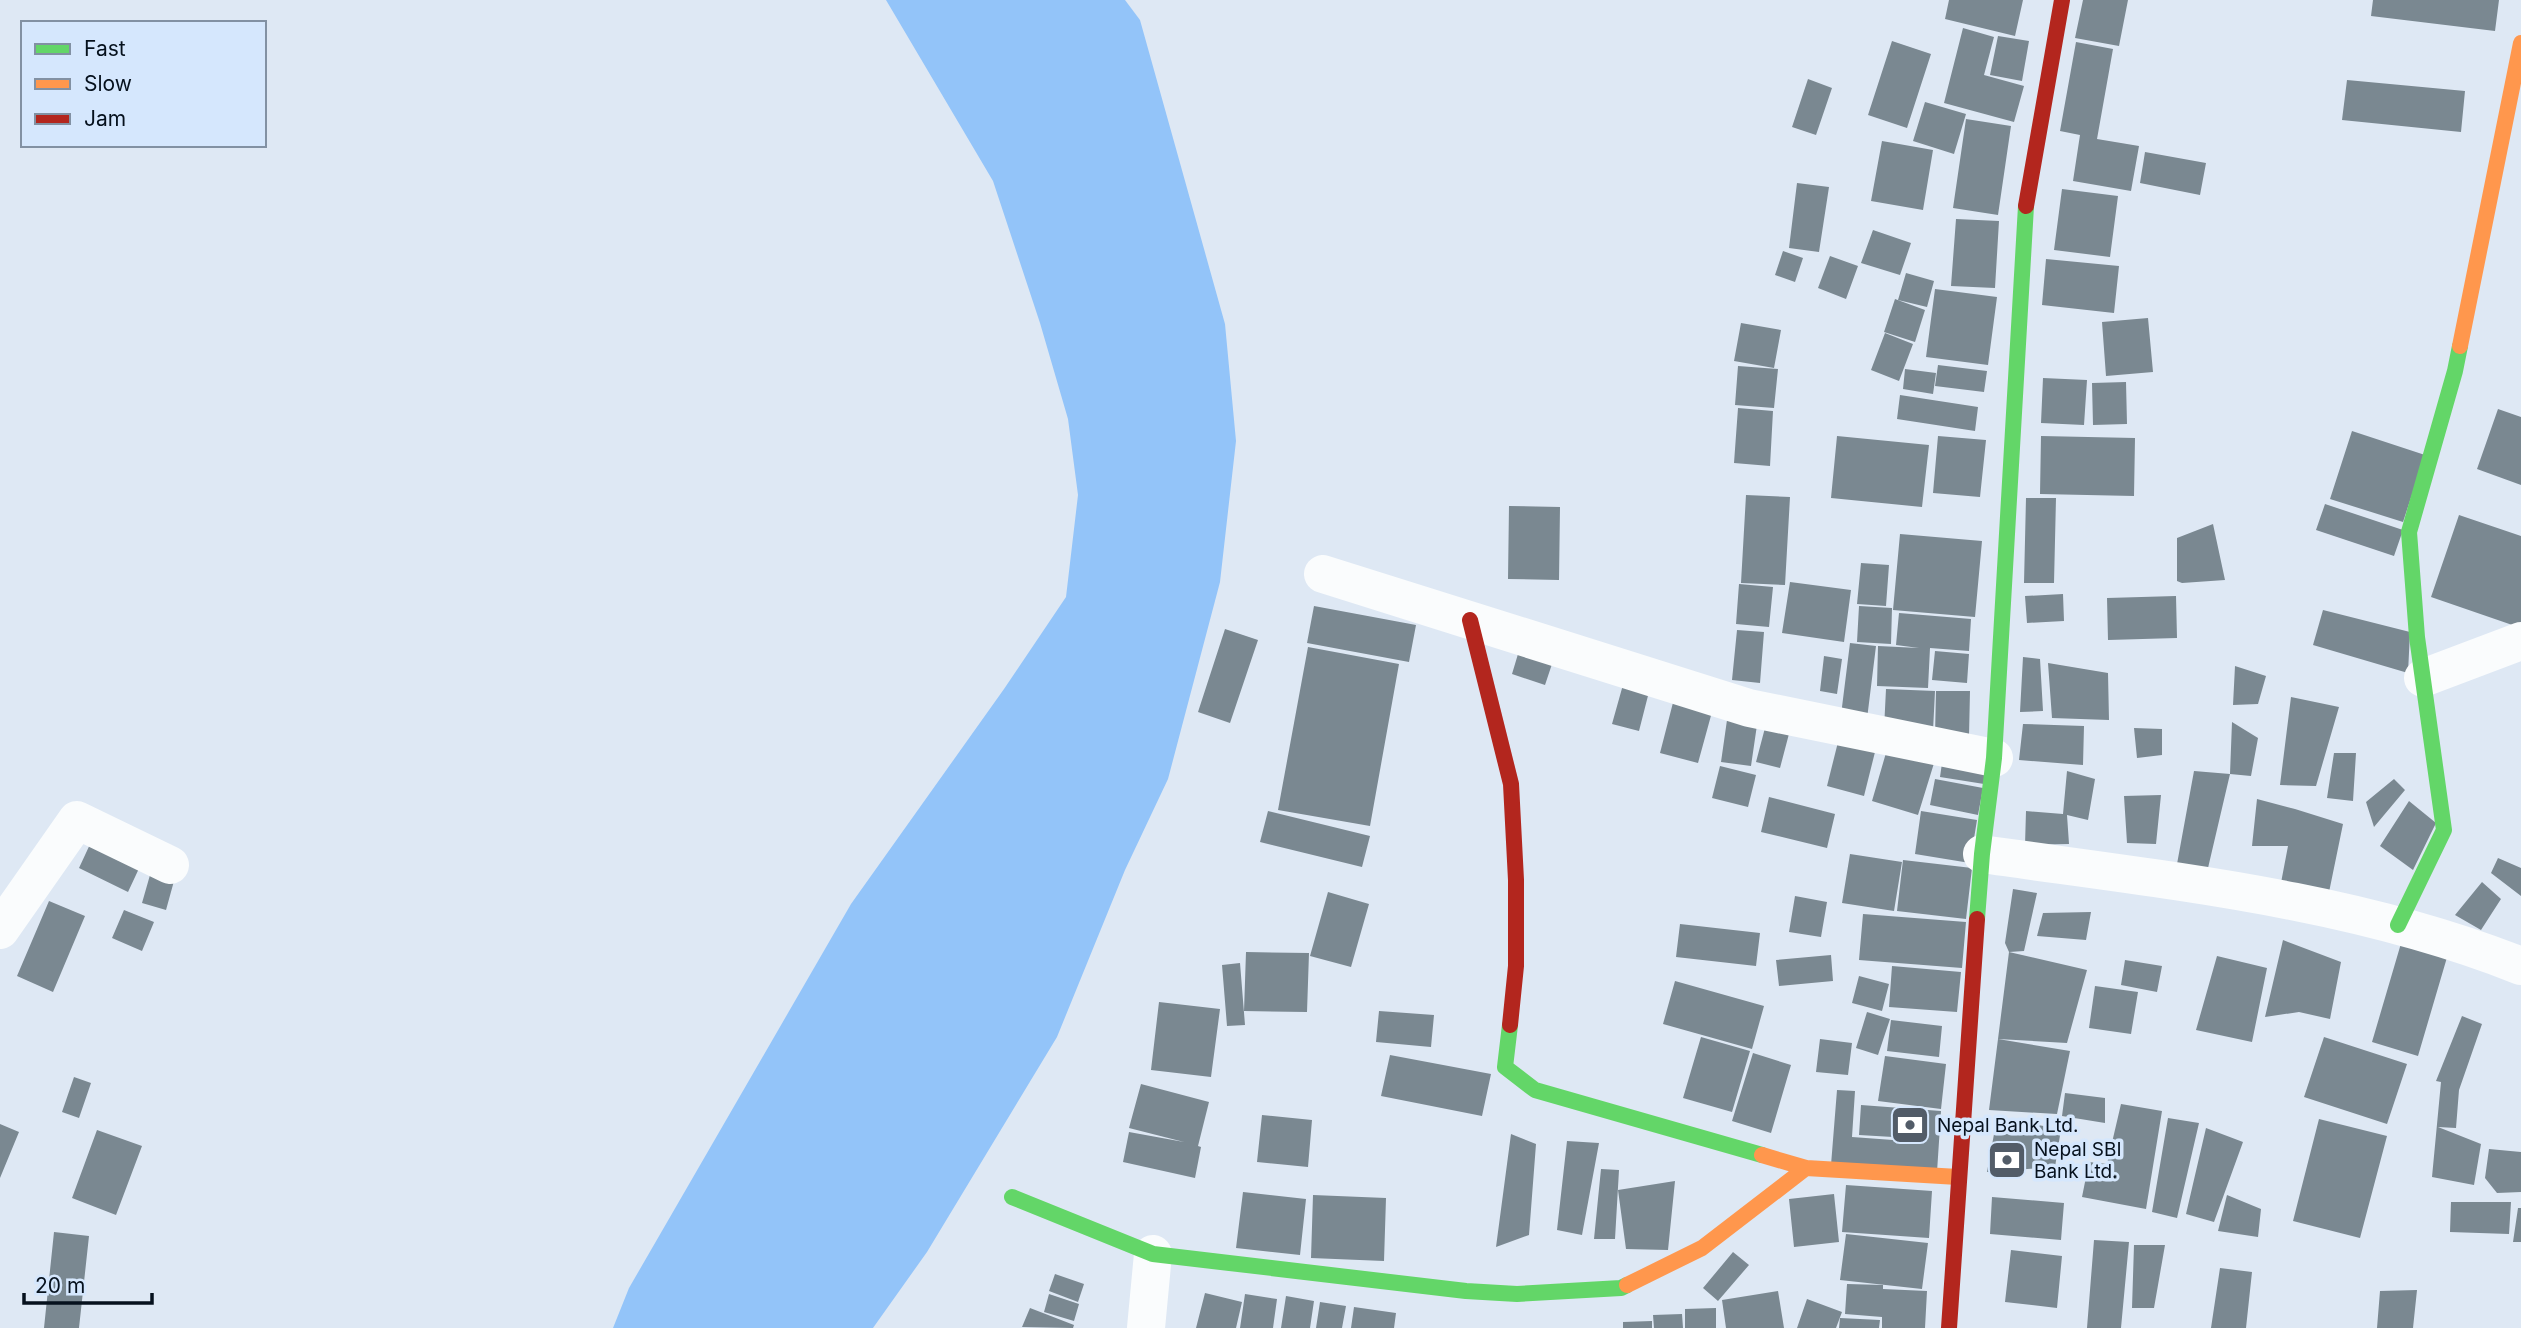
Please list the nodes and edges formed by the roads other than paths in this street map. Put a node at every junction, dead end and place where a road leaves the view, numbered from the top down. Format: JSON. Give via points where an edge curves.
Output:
{"nodes":[{"id":1,"x":2062,"y":0,"type":"edge"},
{"id":2,"x":2521,"y":43,"type":"edge"},
{"id":3,"x":1323,"y":574,"type":"dead end"},
{"id":4,"x":1470,"y":620,"type":"junction"},
{"id":5,"x":2521,"y":641,"type":"edge"},
{"id":6,"x":2423,"y":678,"type":"junction"},
{"id":7,"x":1994,"y":758,"type":"junction"},
{"id":8,"x":1982,"y":854,"type":"junction"},
{"id":9,"x":170,"y":865,"type":"dead end"},
{"id":10,"x":2398,"y":925,"type":"junction"},
{"id":11,"x":0,"y":930,"type":"edge"},
{"id":12,"x":2521,"y":966,"type":"edge"},
{"id":13,"x":1805,"y":1168,"type":"junction"},
{"id":14,"x":1958,"y":1177,"type":"junction"},
{"id":15,"x":1013,"y":1197,"type":"dead end"},
{"id":16,"x":1153,"y":1254,"type":"junction"},
{"id":17,"x":1146,"y":1328,"type":"edge"},
{"id":18,"x":1949,"y":1328,"type":"edge"}],
"edges":[{"from":1,"to":7,"type":"street","via":[[2025,212]]},
{"from":2,"to":6,"type":"street","via":[[2455,371],[2409,532]]},
{"from":3,"to":4,"type":"street"},
{"from":4,"to":7,"type":"street","via":[[1749,708]]},
{"from":4,"to":13,"type":"street","via":[[1511,784],[1516,966],[1505,1067],[1535,1090]]},
{"from":5,"to":6,"type":"street"},
{"from":6,"to":10,"type":"street","via":[[2444,830]]},
{"from":7,"to":8,"type":"street"},
{"from":8,"to":10,"type":"street","via":[[2225,888]]},
{"from":8,"to":14,"type":"street"},
{"from":9,"to":11,"type":"street","via":[[77,820]]},
{"from":10,"to":12,"type":"street"},
{"from":13,"to":14,"type":"street"},
{"from":13,"to":16,"type":"street","via":[[1702,1248],[1620,1288],[1517,1294],[1466,1291]]},
{"from":14,"to":18,"type":"street"},
{"from":15,"to":16,"type":"street"},
{"from":16,"to":17,"type":"street"}]}
